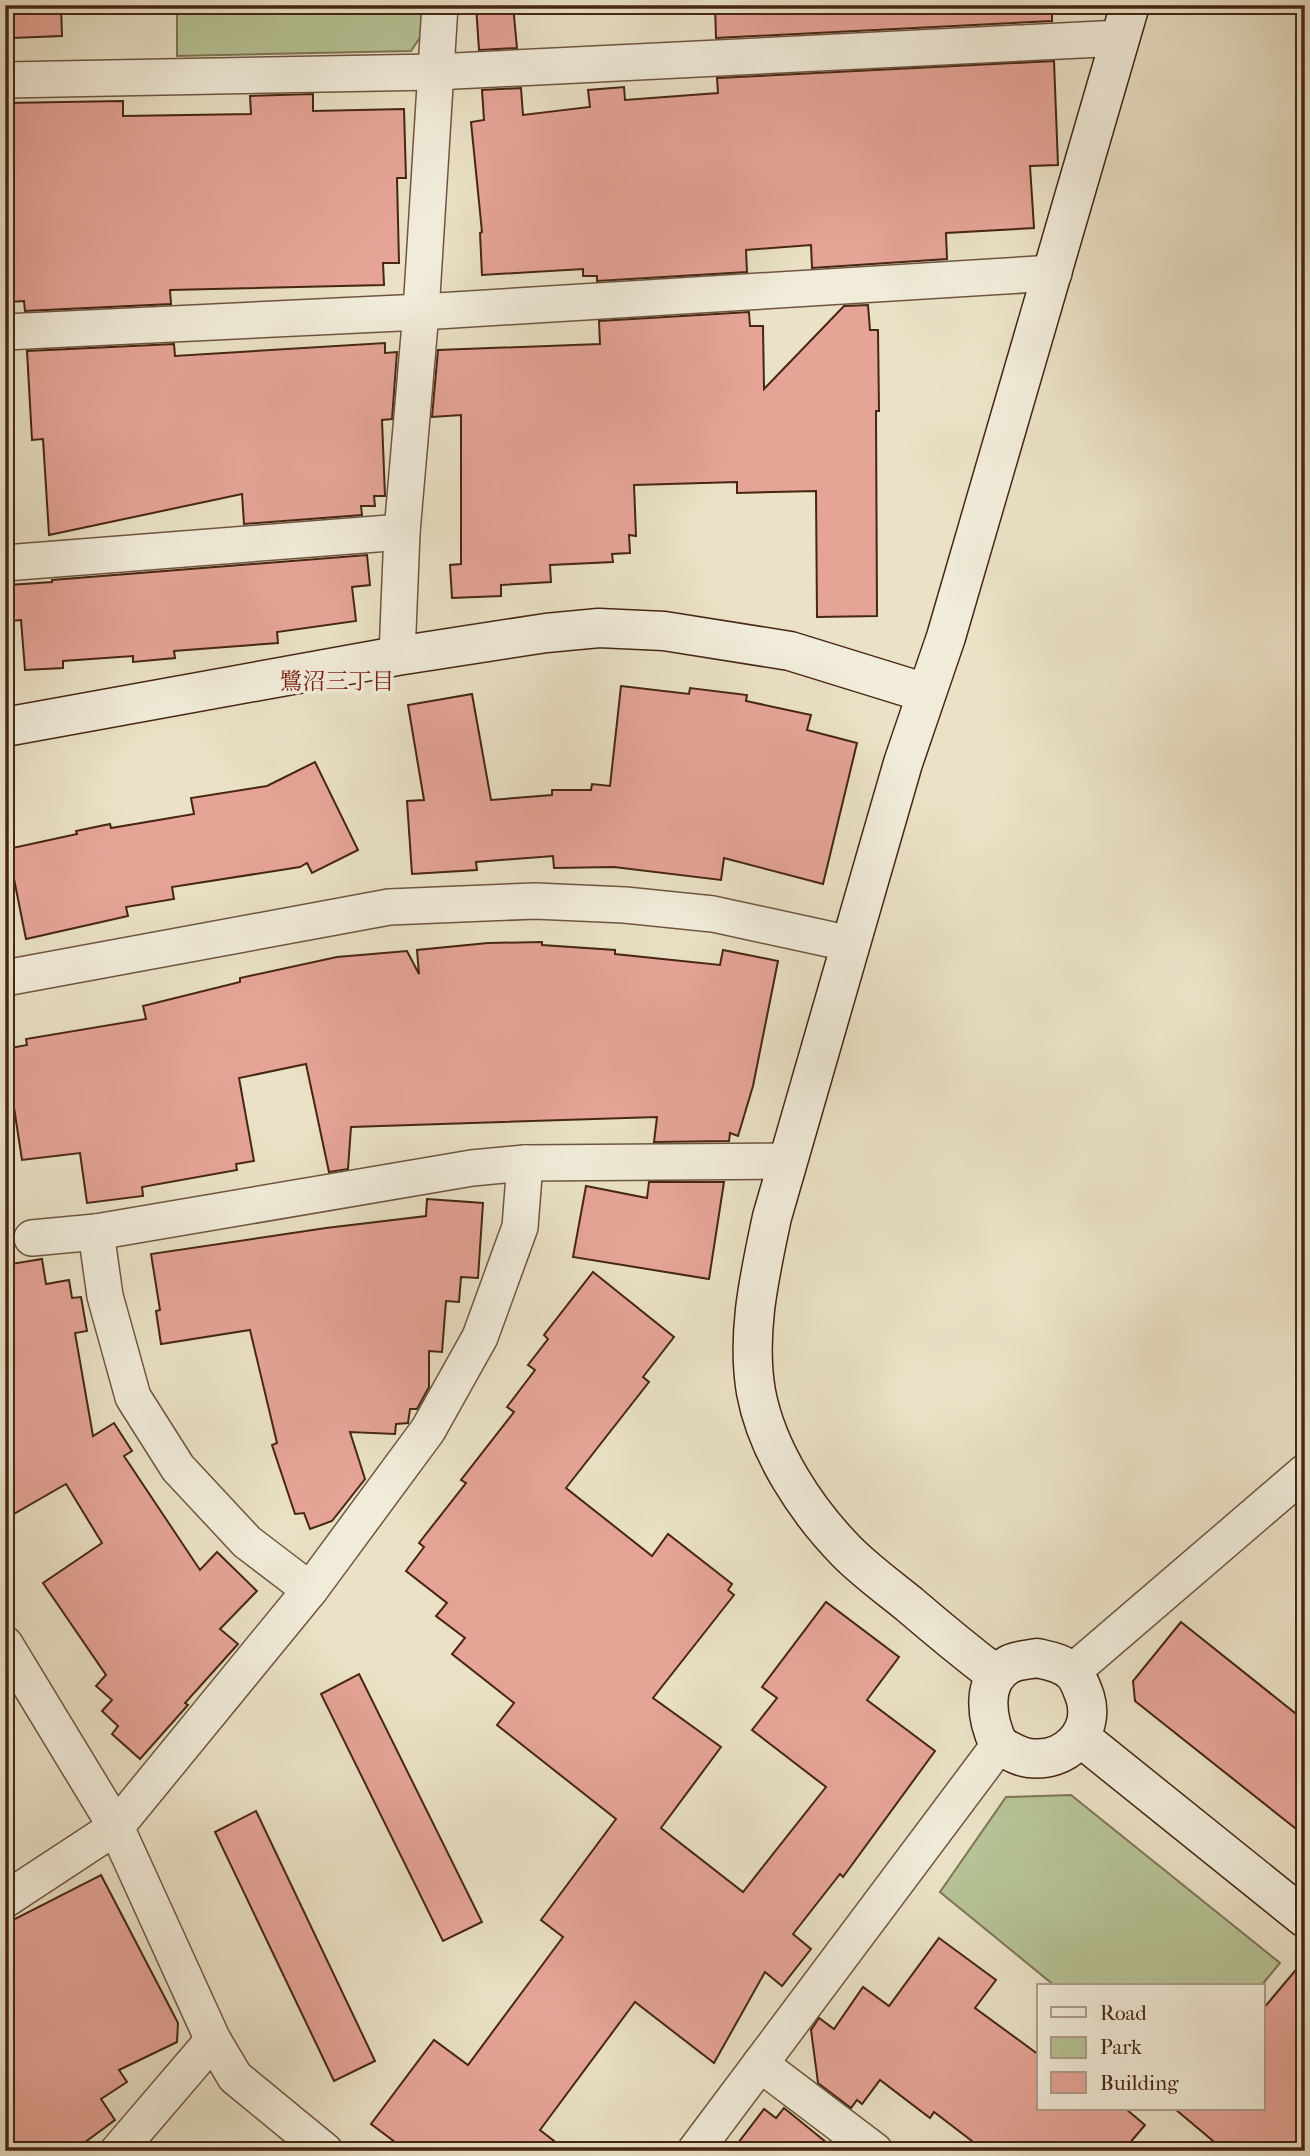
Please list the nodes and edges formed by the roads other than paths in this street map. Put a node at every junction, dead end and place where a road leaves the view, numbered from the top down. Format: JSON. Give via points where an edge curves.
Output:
{"nodes":[{"id":1,"x":440,"y":5,"type":"edge"},
{"id":2,"x":1126,"y":21,"type":"edge"},
{"id":3,"x":435,"y":72,"type":"junction"},
{"id":4,"x":5,"y":80,"type":"edge"},
{"id":5,"x":1054,"y":274,"type":"junction"},
{"id":6,"x":421,"y":312,"type":"junction"},
{"id":7,"x":5,"y":332,"type":"edge"},
{"id":8,"x":402,"y":532,"type":"junction"},
{"id":9,"x":5,"y":563,"type":"edge"},
{"id":10,"x":397,"y":656,"type":"junction"},
{"id":11,"x":926,"y":694,"type":"junction"},
{"id":12,"x":5,"y":727,"type":"edge"},
{"id":13,"x":851,"y":944,"type":"junction"},
{"id":14,"x":5,"y":978,"type":"edge"},
{"id":15,"x":788,"y":1161,"type":"junction"},
{"id":16,"x":525,"y":1163,"type":"junction"},
{"id":17,"x":96,"y":1232,"type":"junction"},
{"id":18,"x":32,"y":1238,"type":"dead end"},
{"id":19,"x":1305,"y":1472,"type":"edge"},
{"id":20,"x":310,"y":1590,"type":"junction"},
{"id":21,"x":5,"y":1644,"type":"edge"},
{"id":22,"x":1072,"y":1672,"type":"junction"},
{"id":23,"x":996,"y":1675,"type":"junction"},
{"id":24,"x":1080,"y":1737,"type":"junction"},
{"id":25,"x":999,"y":1745,"type":"junction"},
{"id":26,"x":116,"y":1827,"type":"junction"},
{"id":27,"x":5,"y":1900,"type":"edge"},
{"id":28,"x":1305,"y":1918,"type":"edge"},
{"id":29,"x":213,"y":2040,"type":"junction"},
{"id":30,"x":760,"y":2064,"type":"junction"},
{"id":31,"x":118,"y":2151,"type":"edge"},
{"id":32,"x":325,"y":2151,"type":"edge"},
{"id":33,"x":695,"y":2151,"type":"edge"},
{"id":34,"x":875,"y":2151,"type":"edge"}],
"edges":[{"from":1,"to":3,"type":"street"},
{"from":2,"to":3,"type":"street"},
{"from":2,"to":5,"type":"street"},
{"from":3,"to":4,"type":"street"},
{"from":3,"to":6,"type":"street"},
{"from":5,"to":6,"type":"street"},
{"from":5,"to":11,"type":"street"},
{"from":6,"to":7,"type":"street"},
{"from":6,"to":8,"type":"street"},
{"from":8,"to":9,"type":"street"},
{"from":8,"to":10,"type":"street"},
{"from":10,"to":11,"type":"street","via":[[599,628],[664,631],[790,651]]},
{"from":10,"to":12,"type":"street"},
{"from":11,"to":13,"type":"street"},
{"from":13,"to":14,"type":"street","via":[[713,914],[522,901],[389,907]]},
{"from":13,"to":15,"type":"street"},
{"from":15,"to":16,"type":"street"},
{"from":15,"to":23,"type":"street","via":[[758,1285],[753,1337],[756,1391],[768,1432],[790,1477],[823,1526]]},
{"from":16,"to":17,"type":"street"},
{"from":16,"to":20,"type":"street","via":[[520,1227],[480,1337],[428,1430]]},
{"from":17,"to":18,"type":"street"},
{"from":17,"to":20,"type":"street","via":[[105,1296],[133,1397],[178,1468],[247,1542]]},
{"from":19,"to":22,"type":"street"},
{"from":20,"to":26,"type":"street"},
{"from":21,"to":26,"type":"street"},
{"from":22,"to":23,"type":"street","via":[[1037,1658],[1007,1665]]},
{"from":22,"to":24,"type":"street","via":[[1086,1703],[1087,1719]]},
{"from":23,"to":25,"type":"street","via":[[988,1700]]},
{"from":24,"to":25,"type":"street","via":[[1060,1754],[1042,1758],[1027,1758]]},
{"from":24,"to":28,"type":"street"},
{"from":25,"to":30,"type":"street"},
{"from":26,"to":27,"type":"street"},
{"from":26,"to":29,"type":"street"},
{"from":29,"to":31,"type":"street"},
{"from":29,"to":32,"type":"street","via":[[235,2077]]},
{"from":30,"to":33,"type":"street"},
{"from":30,"to":34,"type":"street"}]}
